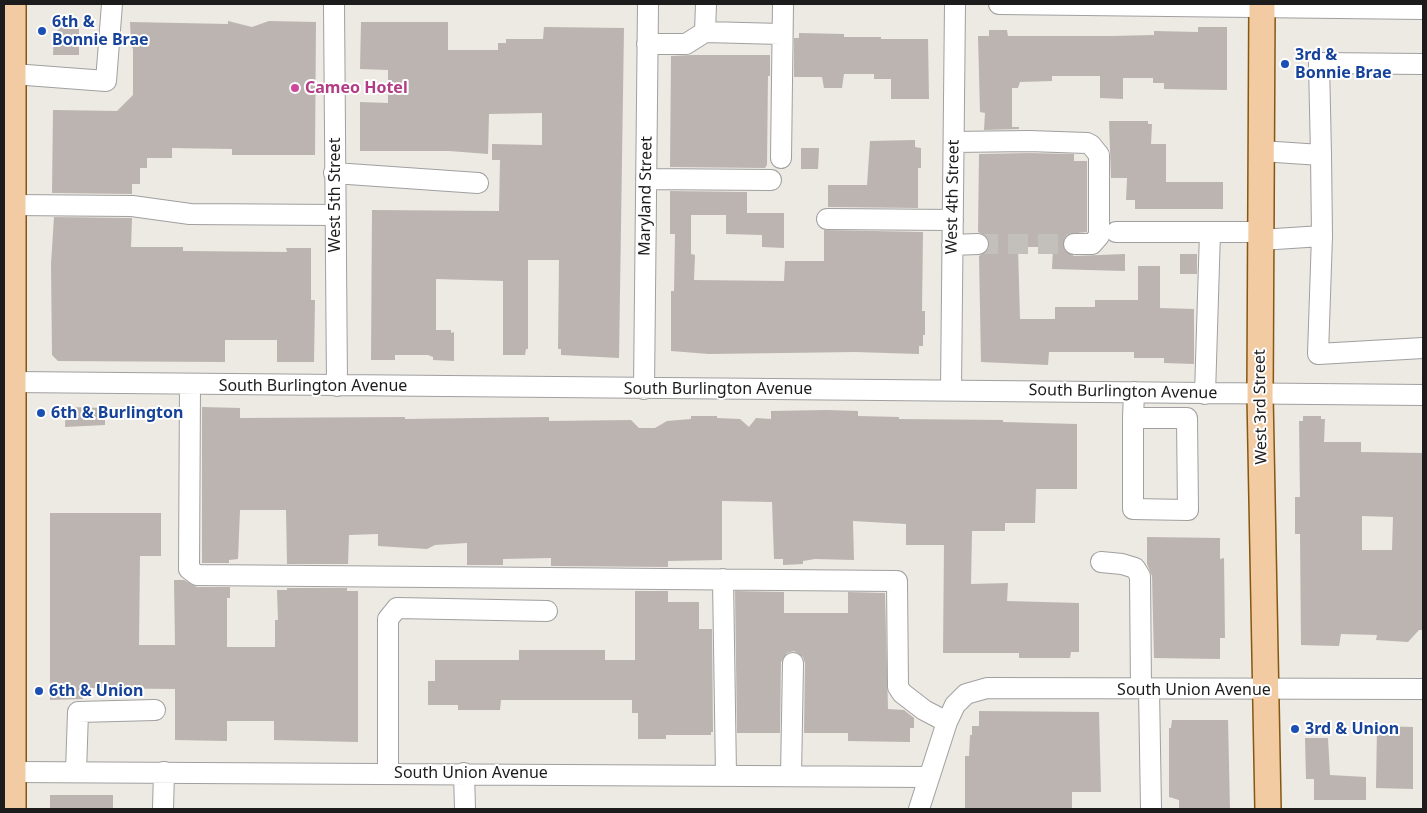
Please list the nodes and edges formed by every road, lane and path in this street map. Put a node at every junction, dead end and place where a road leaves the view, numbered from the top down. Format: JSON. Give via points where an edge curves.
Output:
{"nodes":[{"id":1,"x":13,"y":4,"type":"edge"},
{"id":2,"x":112,"y":4,"type":"edge"},
{"id":3,"x":334,"y":4,"type":"edge"},
{"id":4,"x":648,"y":4,"type":"edge"},
{"id":5,"x":706,"y":4,"type":"edge"},
{"id":6,"x":783,"y":4,"type":"edge"},
{"id":7,"x":955,"y":4,"type":"edge"},
{"id":8,"x":999,"y":4,"type":"edge"},
{"id":9,"x":1262,"y":5,"type":"edge"},
{"id":10,"x":1423,"y":9,"type":"edge"},
{"id":11,"x":705,"y":32,"type":"junction"},
{"id":12,"x":781,"y":34,"type":"junction"},
{"id":13,"x":647,"y":44,"type":"junction"},
{"id":14,"x":1423,"y":64,"type":"edge"},
{"id":15,"x":13,"y":74,"type":"junction"},
{"id":16,"x":8,"y":123,"type":"edge"},
{"id":17,"x":954,"y":142,"type":"junction"},
{"id":18,"x":1261,"y":151,"type":"junction"},
{"id":19,"x":1321,"y":155,"type":"junction"},
{"id":20,"x":780,"y":158,"type":"dead end"},
{"id":21,"x":334,"y":173,"type":"junction"},
{"id":22,"x":646,"y":179,"type":"junction"},
{"id":23,"x":771,"y":180,"type":"dead end"},
{"id":24,"x":478,"y":182,"type":"dead end"},
{"id":25,"x":13,"y":205,"type":"junction"},
{"id":26,"x":335,"y":215,"type":"junction"},
{"id":27,"x":827,"y":218,"type":"dead end"},
{"id":28,"x":953,"y":220,"type":"junction"},
{"id":29,"x":1116,"y":232,"type":"dead end"},
{"id":30,"x":1210,"y":232,"type":"junction"},
{"id":31,"x":1260,"y":236,"type":"junction"},
{"id":32,"x":1322,"y":236,"type":"junction"},
{"id":33,"x":978,"y":244,"type":"tunnel mouth"},
{"id":34,"x":1074,"y":244,"type":"tunnel mouth"},
{"id":35,"x":952,"y":245,"type":"junction"},
{"id":36,"x":8,"y":286,"type":"edge"},
{"id":37,"x":1423,"y":348,"type":"edge"},
{"id":38,"x":13,"y":382,"type":"junction"},
{"id":39,"x":190,"y":385,"type":"junction"},
{"id":40,"x":337,"y":386,"type":"junction"},
{"id":41,"x":644,"y":389,"type":"junction"},
{"id":42,"x":951,"y":390,"type":"junction"},
{"id":43,"x":1134,"y":392,"type":"junction"},
{"id":44,"x":1205,"y":394,"type":"junction"},
{"id":45,"x":1260,"y":395,"type":"junction"},
{"id":46,"x":1423,"y":396,"type":"edge"},
{"id":47,"x":1133,"y":418,"type":"junction"},
{"id":48,"x":1101,"y":562,"type":"dead end"},
{"id":49,"x":723,"y":579,"type":"junction"},
{"id":50,"x":546,"y":610,"type":"dead end"},
{"id":51,"x":793,"y":664,"type":"dead end"},
{"id":52,"x":1145,"y":689,"type":"junction"},
{"id":53,"x":1423,"y":689,"type":"edge"},
{"id":54,"x":1266,"y":690,"type":"junction"},
{"id":55,"x":155,"y":710,"type":"dead end"},
{"id":56,"x":947,"y":722,"type":"junction"},
{"id":57,"x":13,"y":772,"type":"junction"},
{"id":58,"x":76,"y":772,"type":"junction"},
{"id":59,"x":164,"y":772,"type":"junction"},
{"id":60,"x":388,"y":773,"type":"junction"},
{"id":61,"x":464,"y":773,"type":"junction"},
{"id":62,"x":726,"y":775,"type":"junction"},
{"id":63,"x":791,"y":776,"type":"junction"},
{"id":64,"x":929,"y":777,"type":"junction"},
{"id":65,"x":12,"y":809,"type":"edge"},
{"id":66,"x":163,"y":809,"type":"edge"},
{"id":67,"x":465,"y":809,"type":"edge"},
{"id":68,"x":919,"y":809,"type":"edge"},
{"id":69,"x":1151,"y":809,"type":"edge"},
{"id":70,"x":1268,"y":809,"type":"edge"}],
"edges":[{"from":1,"to":15,"type":"main road"},
{"from":2,"to":15,"type":"street","via":[[106,81]]},
{"from":3,"to":21,"type":"street","name":"West 5th Street"},
{"from":4,"to":13,"type":"street","name":"Maryland Street"},
{"from":5,"to":11,"type":"street"},
{"from":6,"to":12,"type":"street"},
{"from":7,"to":17,"type":"street","name":"West 4th Street"},
{"from":8,"to":9,"type":"street"},
{"from":9,"to":10,"type":"street"},
{"from":9,"to":18,"type":"main road","name":"West 3rd Street"},
{"from":11,"to":12,"type":"street"},
{"from":11,"to":13,"type":"street","via":[[686,44]]},
{"from":12,"to":20,"type":"street"},
{"from":13,"to":22,"type":"street","name":"Maryland Street"},
{"from":14,"to":19,"type":"street","via":[[1319,63]]},
{"from":15,"to":16,"type":"main road"},
{"from":16,"to":25,"type":"main road"},
{"from":17,"to":28,"type":"street","name":"West 4th Street"},
{"from":17,"to":34,"type":"street","via":[[1029,141],[1092,145],[1099,155],[1099,236],[1092,244]]},
{"from":18,"to":19,"type":"street"},
{"from":18,"to":31,"type":"main road","name":"West 3rd Street"},
{"from":19,"to":32,"type":"street"},
{"from":21,"to":24,"type":"street"},
{"from":21,"to":26,"type":"street","name":"West 5th Street"},
{"from":22,"to":23,"type":"street"},
{"from":22,"to":41,"type":"street","name":"Maryland Street"},
{"from":25,"to":26,"type":"street","via":[[132,206],[190,214]]},
{"from":25,"to":36,"type":"main road"},
{"from":26,"to":40,"type":"street","name":"West 5th Street"},
{"from":27,"to":28,"type":"street"},
{"from":28,"to":35,"type":"street","name":"West 4th Street"},
{"from":29,"to":30,"type":"street"},
{"from":30,"to":31,"type":"street"},
{"from":30,"to":44,"type":"street"},
{"from":31,"to":32,"type":"street"},
{"from":31,"to":45,"type":"main road","name":"West 3rd Street"},
{"from":32,"to":37,"type":"street","via":[[1318,354]]},
{"from":33,"to":35,"type":"street"},
{"from":35,"to":42,"type":"street","name":"West 4th Street"},
{"from":36,"to":38,"type":"main road"},
{"from":38,"to":39,"type":"street","name":"South Burlington Avenue"},
{"from":38,"to":57,"type":"main road"},
{"from":39,"to":40,"type":"street","name":"South Burlington Avenue"},
{"from":39,"to":49,"type":"street","via":[[189,569],[197,575]]},
{"from":40,"to":41,"type":"street","name":"South Burlington Avenue"},
{"from":41,"to":42,"type":"street","name":"South Burlington Avenue"},
{"from":42,"to":43,"type":"street","name":"South Burlington Avenue"},
{"from":43,"to":44,"type":"street","name":"South Burlington Avenue"},
{"from":43,"to":47,"type":"street"},
{"from":44,"to":45,"type":"street","name":"South Burlington Avenue"},
{"from":45,"to":46,"type":"street","name":"South Burlington Avenue"},
{"from":45,"to":54,"type":"main road","name":"West 3rd Street"},
{"from":47,"to":47,"type":"street","via":[[1132,509],[1188,510],[1187,418]]},
{"from":48,"to":52,"type":"street","via":[[1135,568],[1140,576]]},
{"from":49,"to":56,"type":"street","via":[[897,581],[898,687],[902,694],[924,710]]},
{"from":49,"to":62,"type":"street"},
{"from":50,"to":60,"type":"street","via":[[397,608],[388,619]]},
{"from":51,"to":63,"type":"street"},
{"from":52,"to":54,"type":"street","name":"South Union Avenue"},
{"from":52,"to":56,"type":"street","name":"South Union Avenue","via":[[987,688],[966,694],[955,704]]},
{"from":52,"to":69,"type":"street"},
{"from":53,"to":54,"type":"street","name":"South Union Avenue"},
{"from":54,"to":70,"type":"main road","name":"West 3rd Street"},
{"from":55,"to":58,"type":"street","via":[[78,712]]},
{"from":56,"to":64,"type":"street"},
{"from":57,"to":58,"type":"street","name":"South Union Avenue"},
{"from":57,"to":65,"type":"main road"},
{"from":58,"to":59,"type":"street","name":"South Union Avenue"},
{"from":59,"to":60,"type":"street","name":"South Union Avenue"},
{"from":59,"to":66,"type":"street"},
{"from":60,"to":61,"type":"street","name":"South Union Avenue"},
{"from":61,"to":62,"type":"street","name":"South Union Avenue"},
{"from":61,"to":67,"type":"street"},
{"from":62,"to":63,"type":"street","name":"South Union Avenue"},
{"from":63,"to":64,"type":"street","name":"South Union Avenue"},
{"from":64,"to":68,"type":"street"}]}
